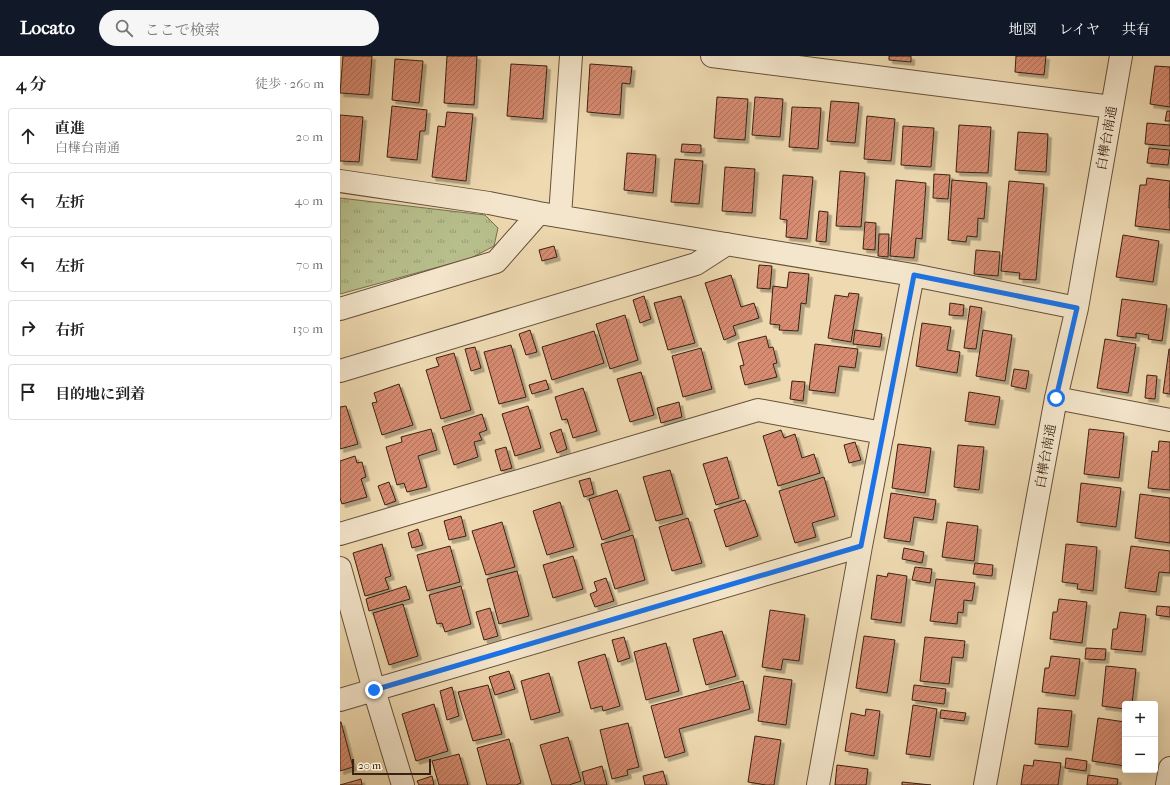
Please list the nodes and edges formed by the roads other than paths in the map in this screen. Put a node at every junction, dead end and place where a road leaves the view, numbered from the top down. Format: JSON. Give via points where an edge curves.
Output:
{"nodes":[{"id":1,"x":571,"y":56,"type":"edge"},
{"id":2,"x":712,"y":56,"type":"edge"},
{"id":3,"x":1121,"y":56,"type":"edge"},
{"id":4,"x":1112,"y":107,"type":"junction"},
{"id":5,"x":340,"y":181,"type":"edge"},
{"id":6,"x":549,"y":215,"type":"junction"},
{"id":7,"x":727,"y":244,"type":"junction"},
{"id":8,"x":914,"y":275,"type":"junction"},
{"id":9,"x":1077,"y":308,"type":"junction"},
{"id":10,"x":340,"y":309,"type":"edge"},
{"id":11,"x":340,"y":371,"type":"edge"},
{"id":12,"x":1056,"y":398,"type":"junction"},
{"id":13,"x":1170,"y":420,"type":"edge"},
{"id":14,"x":883,"y":433,"type":"junction"},
{"id":15,"x":340,"y":534,"type":"edge"},
{"id":16,"x":861,"y":546,"type":"junction"},
{"id":17,"x":340,"y":568,"type":"edge"},
{"id":18,"x":374,"y":690,"type":"junction"},
{"id":19,"x":340,"y":700,"type":"edge"},
{"id":20,"x":1170,"y":768,"type":"edge"},
{"id":21,"x":403,"y":785,"type":"edge"},
{"id":22,"x":818,"y":785,"type":"edge"},
{"id":23,"x":985,"y":785,"type":"edge"},
{"id":24,"x":1167,"y":785,"type":"edge"}],
"edges":[{"from":1,"to":6,"type":"street"},
{"from":2,"to":4,"type":"street"},
{"from":3,"to":4,"type":"street","name":"白樺台南通"},
{"from":4,"to":9,"type":"street","name":"白樺台南通"},
{"from":5,"to":6,"type":"street","via":[[489,203]]},
{"from":6,"to":7,"type":"street"},
{"from":6,"to":10,"type":"street","via":[[496,262]]},
{"from":7,"to":8,"type":"street"},
{"from":7,"to":11,"type":"street","via":[[696,264]]},
{"from":8,"to":9,"type":"street"},
{"from":8,"to":14,"type":"street"},
{"from":9,"to":12,"type":"street","name":"白樺台南通"},
{"from":12,"to":13,"type":"street"},
{"from":12,"to":23,"type":"street","name":"白樺台南通"},
{"from":14,"to":15,"type":"street","via":[[758,410]]},
{"from":14,"to":16,"type":"street"},
{"from":16,"to":18,"type":"street"},
{"from":16,"to":22,"type":"street"},
{"from":17,"to":18,"type":"street"},
{"from":18,"to":19,"type":"street"},
{"from":18,"to":21,"type":"street"},
{"from":20,"to":24,"type":"street"}]}
